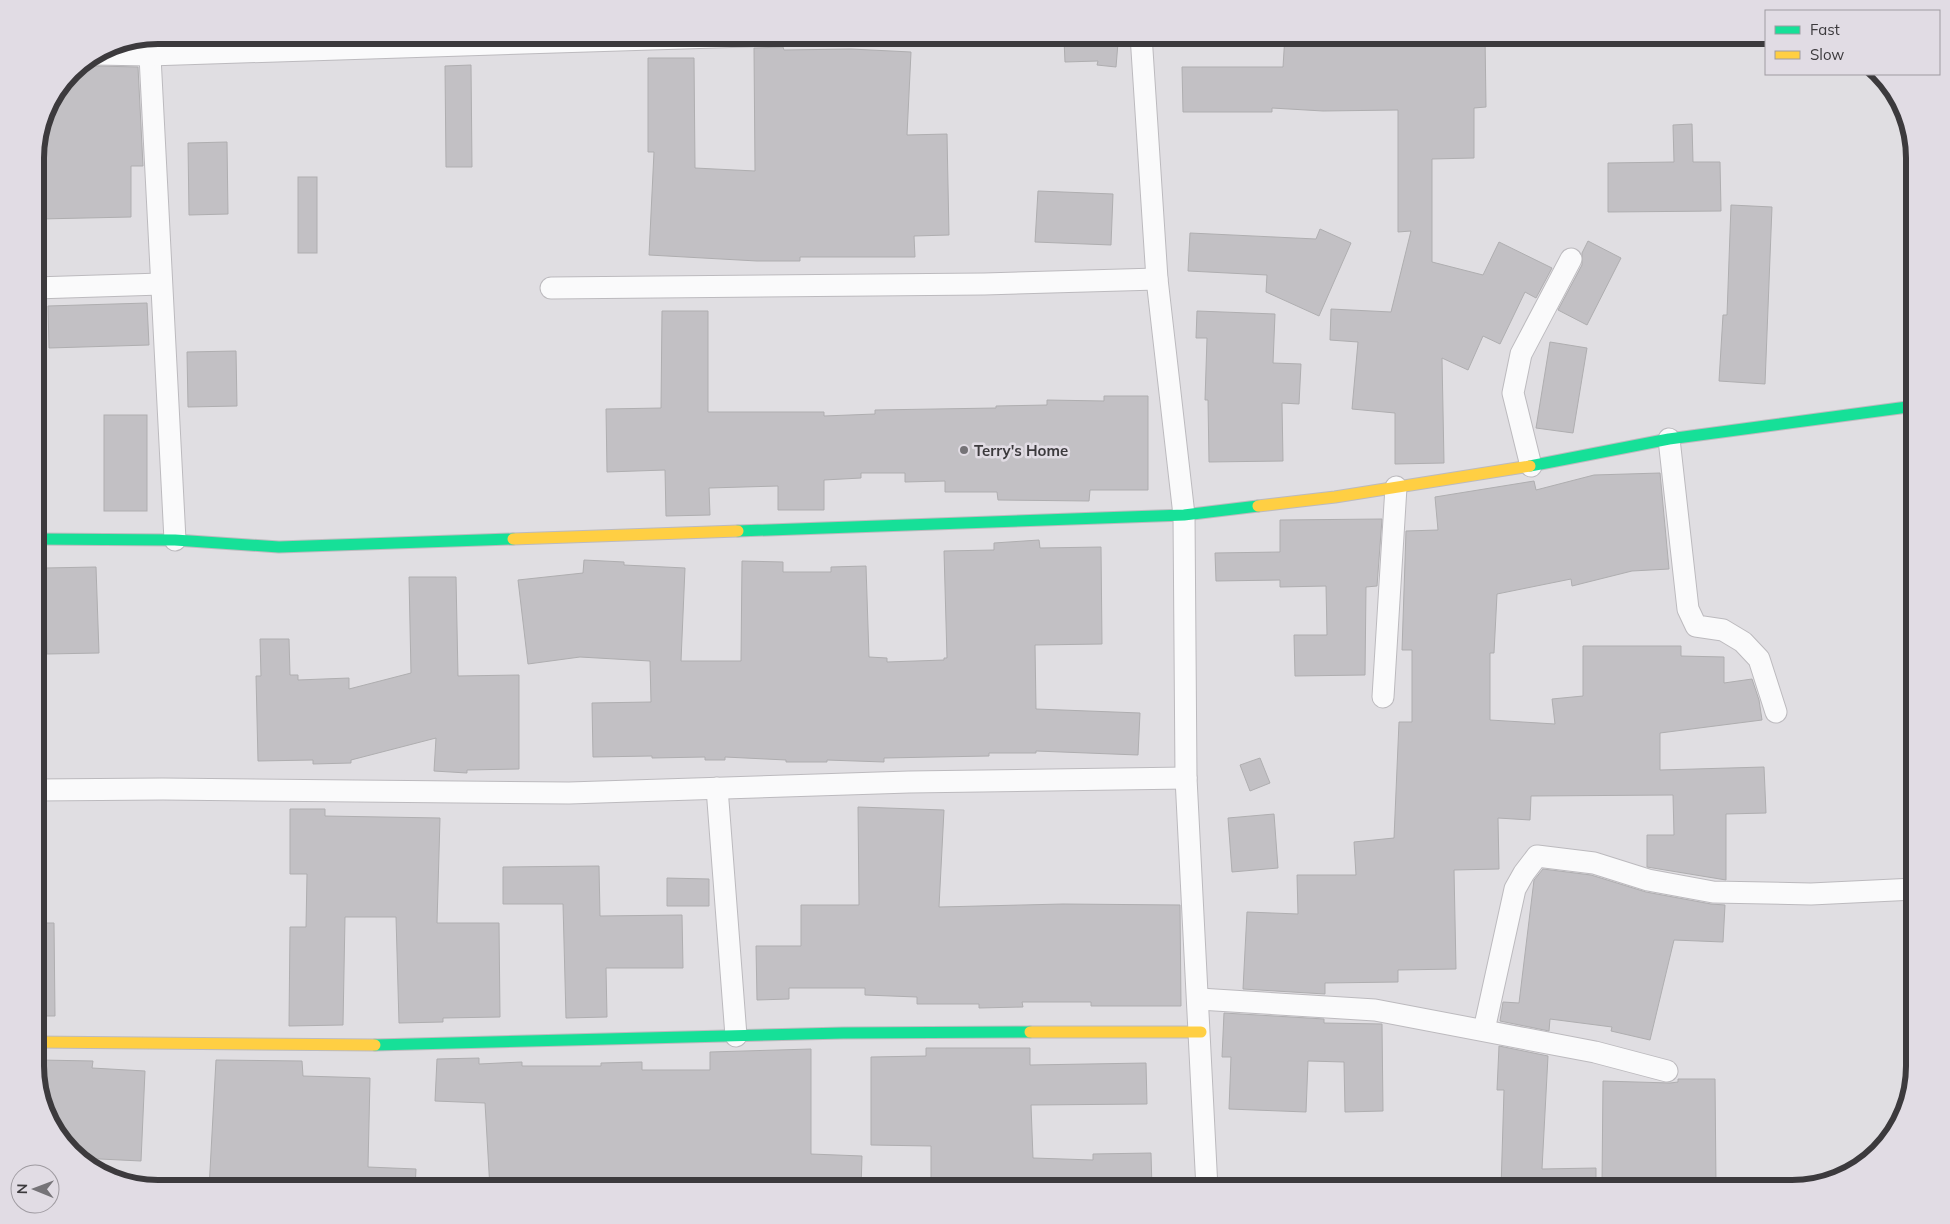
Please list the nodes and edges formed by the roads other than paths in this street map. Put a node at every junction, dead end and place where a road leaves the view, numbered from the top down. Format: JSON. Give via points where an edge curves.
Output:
{"nodes":[{"id":1,"x":276,"y":44,"type":"edge"},
{"id":2,"x":1142,"y":44,"type":"edge"},
{"id":3,"x":149,"y":46,"type":"edge"},
{"id":4,"x":120,"y":50,"type":"edge"},
{"id":5,"x":1572,"y":259,"type":"dead end"},
{"id":6,"x":1157,"y":279,"type":"junction"},
{"id":7,"x":161,"y":284,"type":"junction"},
{"id":8,"x":44,"y":288,"type":"edge"},
{"id":9,"x":551,"y":288,"type":"dead end"},
{"id":10,"x":1906,"y":407,"type":"edge"},
{"id":11,"x":1668,"y":439,"type":"junction"},
{"id":12,"x":1531,"y":466,"type":"junction"},
{"id":13,"x":1396,"y":487,"type":"junction"},
{"id":14,"x":1184,"y":515,"type":"junction"},
{"id":15,"x":44,"y":539,"type":"edge"},
{"id":16,"x":174,"y":540,"type":"junction"},
{"id":17,"x":1383,"y":697,"type":"dead end"},
{"id":18,"x":1776,"y":712,"type":"dead end"},
{"id":19,"x":1186,"y":778,"type":"junction"},
{"id":20,"x":717,"y":788,"type":"junction"},
{"id":21,"x":44,"y":790,"type":"edge"},
{"id":22,"x":1906,"y":889,"type":"edge"},
{"id":23,"x":1199,"y":999,"type":"junction"},
{"id":24,"x":1484,"y":1030,"type":"junction"},
{"id":25,"x":1201,"y":1032,"type":"junction"},
{"id":26,"x":736,"y":1036,"type":"junction"},
{"id":27,"x":44,"y":1042,"type":"edge"},
{"id":28,"x":1668,"y":1071,"type":"dead end"},
{"id":29,"x":1207,"y":1180,"type":"edge"}],
"edges":[{"from":1,"to":3,"type":"street"},
{"from":2,"to":6,"type":"street"},
{"from":3,"to":4,"type":"street"},
{"from":3,"to":7,"type":"street"},
{"from":5,"to":12,"type":"street","via":[[1521,354],[1513,393]]},
{"from":6,"to":9,"type":"street"},
{"from":6,"to":14,"type":"street"},
{"from":7,"to":8,"type":"street"},
{"from":7,"to":16,"type":"street"},
{"from":10,"to":11,"type":"street"},
{"from":11,"to":12,"type":"street"},
{"from":11,"to":18,"type":"street","via":[[1688,609],[1696,626],[1723,630],[1743,642],[1759,659]]},
{"from":12,"to":13,"type":"street"},
{"from":13,"to":14,"type":"street"},
{"from":13,"to":17,"type":"street"},
{"from":14,"to":16,"type":"street","via":[[279,547]]},
{"from":14,"to":19,"type":"street"},
{"from":15,"to":16,"type":"street"},
{"from":19,"to":20,"type":"street"},
{"from":19,"to":23,"type":"street"},
{"from":20,"to":21,"type":"street","via":[[569,793]]},
{"from":20,"to":26,"type":"street"},
{"from":22,"to":24,"type":"street","via":[[1811,894],[1713,892],[1648,880],[1594,863],[1537,856],[1516,889]]},
{"from":23,"to":24,"type":"street","via":[[1375,1010]]},
{"from":23,"to":25,"type":"street"},
{"from":24,"to":28,"type":"street","via":[[1595,1052]]},
{"from":25,"to":26,"type":"street"},
{"from":25,"to":29,"type":"street"},
{"from":26,"to":27,"type":"street","via":[[338,1046]]}]}
